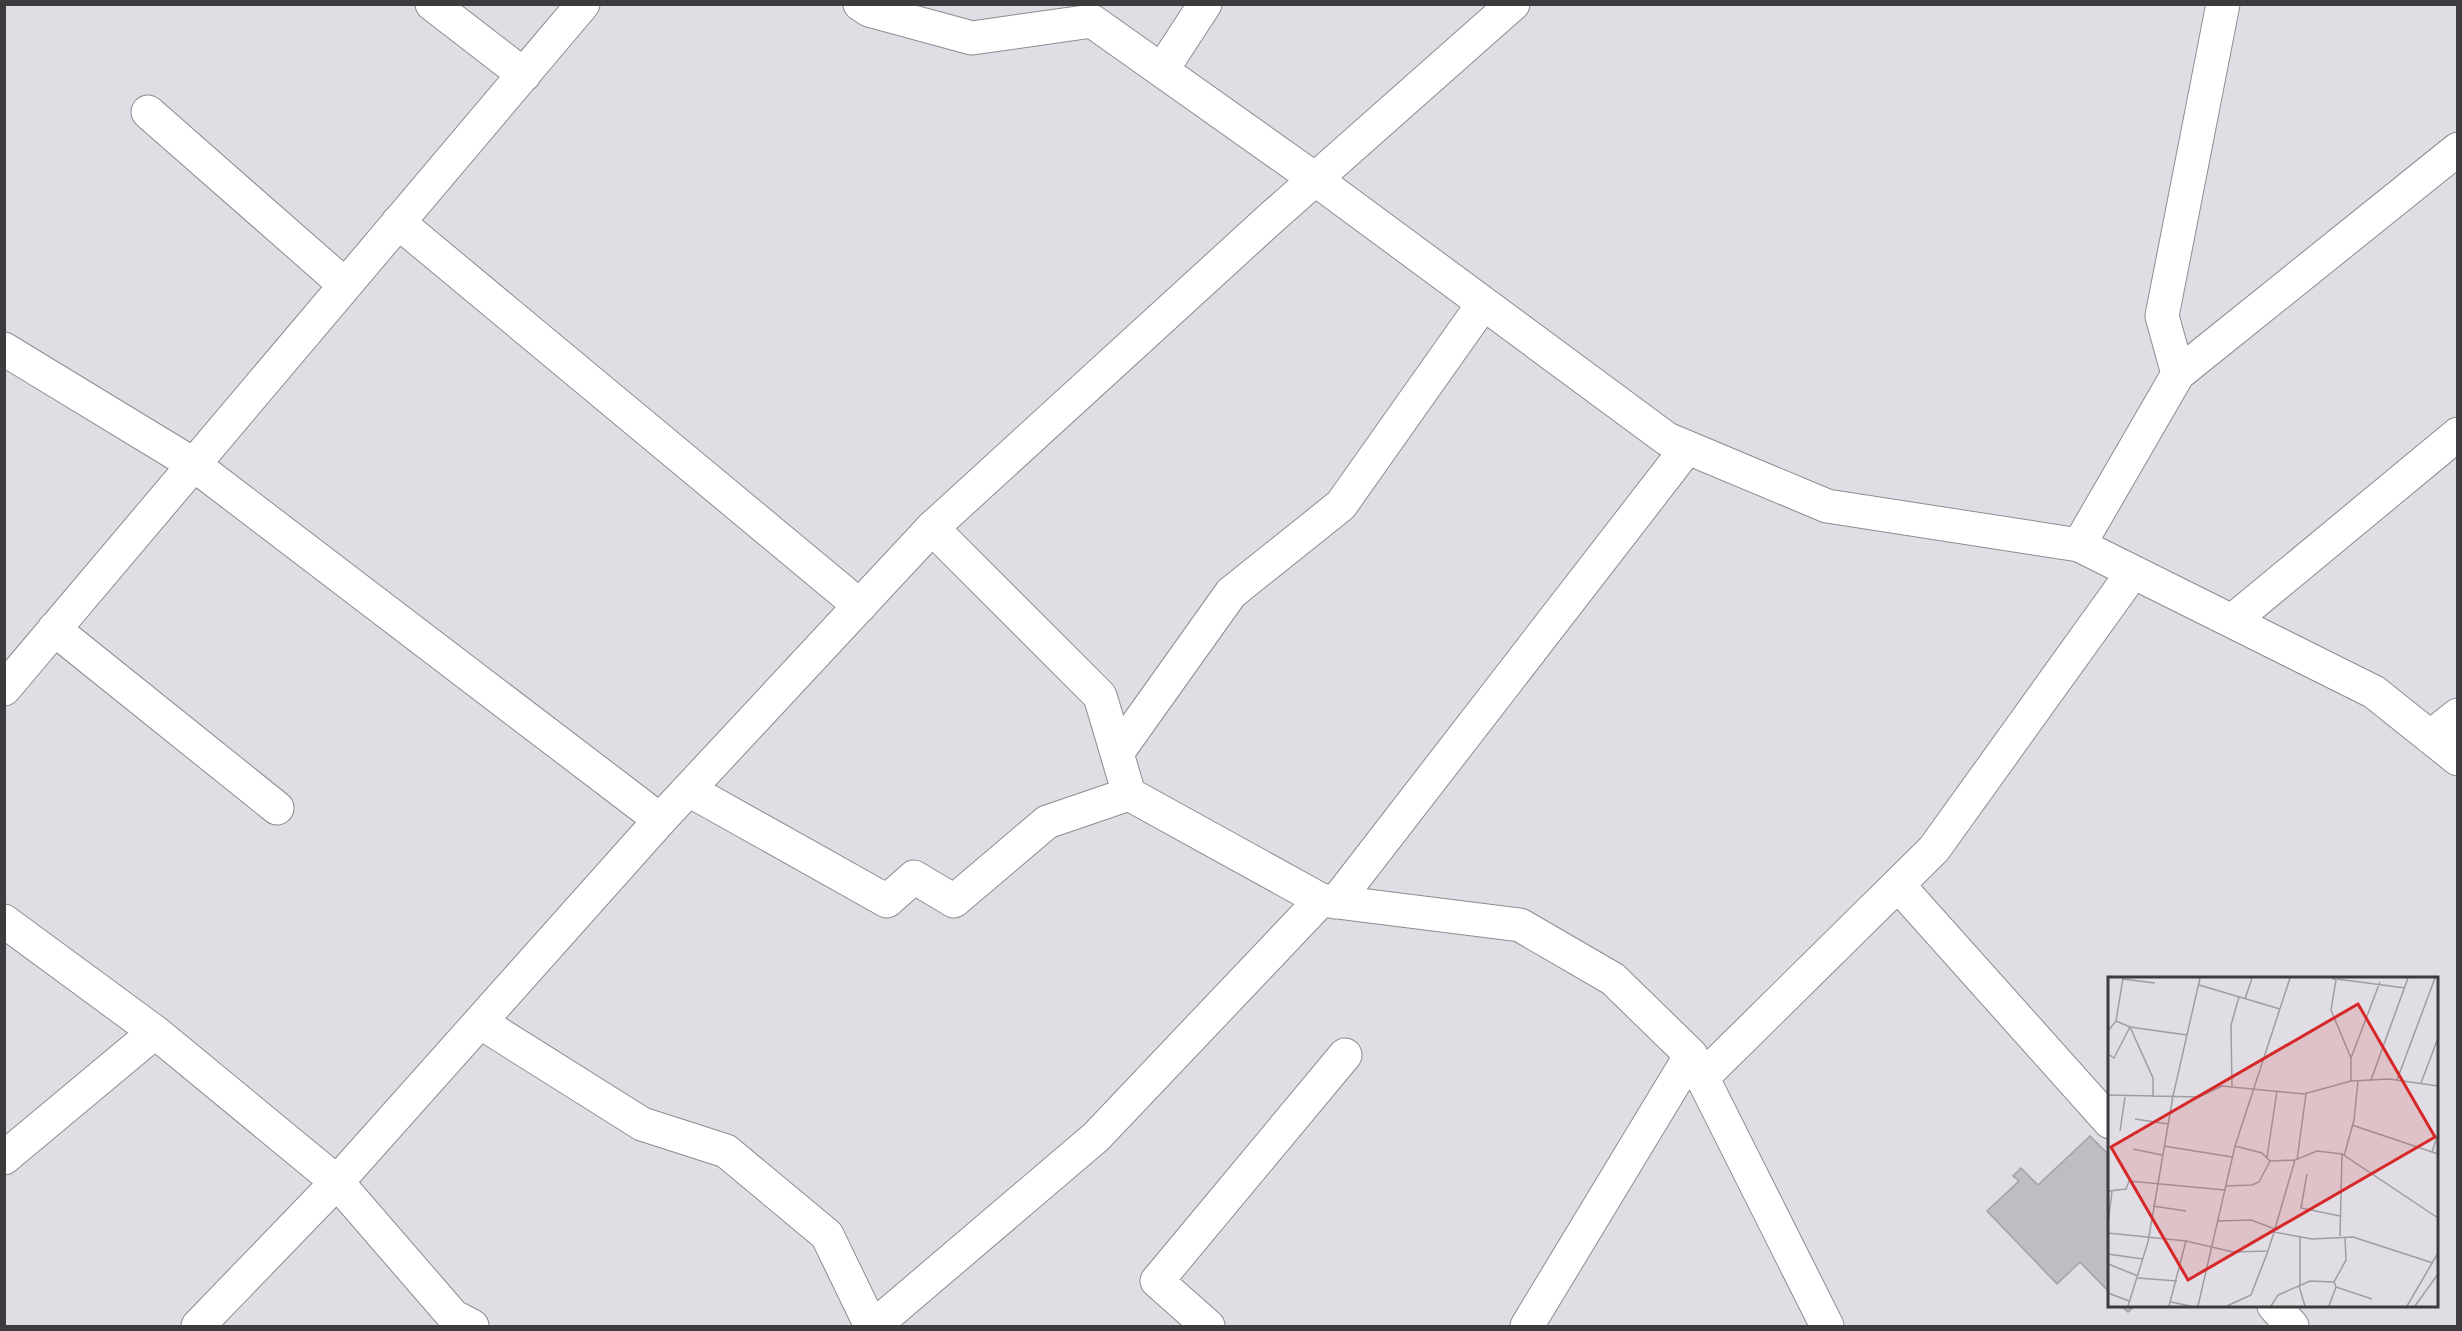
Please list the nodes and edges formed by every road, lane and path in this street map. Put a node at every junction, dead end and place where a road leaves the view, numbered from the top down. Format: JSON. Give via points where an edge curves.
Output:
{"nodes":[{"id":1,"x":432,"y":4,"type":"edge"},
{"id":2,"x":583,"y":4,"type":"edge"},
{"id":3,"x":860,"y":4,"type":"edge"},
{"id":4,"x":1205,"y":4,"type":"edge"},
{"id":5,"x":1513,"y":4,"type":"edge"},
{"id":6,"x":2223,"y":4,"type":"edge"},
{"id":7,"x":1162,"y":70,"type":"junction"},
{"id":8,"x":524,"y":75,"type":"junction"},
{"id":9,"x":148,"y":112,"type":"dead end"},
{"id":10,"x":2457,"y":149,"type":"edge"},
{"id":11,"x":1316,"y":179,"type":"junction"},
{"id":12,"x":398,"y":222,"type":"junction"},
{"id":13,"x":345,"y":285,"type":"junction"},
{"id":14,"x":1483,"y":304,"type":"junction"},
{"id":15,"x":4,"y":349,"type":"edge"},
{"id":16,"x":2178,"y":374,"type":"junction"},
{"id":17,"x":2457,"y":434,"type":"edge"},
{"id":18,"x":1687,"y":448,"type":"junction"},
{"id":19,"x":193,"y":464,"type":"junction"},
{"id":20,"x":932,"y":528,"type":"junction"},
{"id":21,"x":2079,"y":545,"type":"junction"},
{"id":22,"x":2133,"y":572,"type":"junction"},
{"id":23,"x":860,"y":606,"type":"junction"},
{"id":24,"x":2232,"y":621,"type":"junction"},
{"id":25,"x":54,"y":629,"type":"junction"},
{"id":26,"x":4,"y":689,"type":"edge"},
{"id":27,"x":2457,"y":715,"type":"edge"},
{"id":28,"x":2430,"y":737,"type":"junction"},
{"id":29,"x":1117,"y":753,"type":"junction"},
{"id":30,"x":2457,"y":759,"type":"edge"},
{"id":31,"x":689,"y":790,"type":"junction"},
{"id":32,"x":1129,"y":794,"type":"junction"},
{"id":33,"x":277,"y":808,"type":"dead end"},
{"id":34,"x":660,"y":820,"type":"junction"},
{"id":35,"x":1898,"y":885,"type":"junction"},
{"id":36,"x":1328,"y":901,"type":"junction"},
{"id":37,"x":4,"y":921,"type":"edge"},
{"id":38,"x":480,"y":1022,"type":"junction"},
{"id":39,"x":155,"y":1032,"type":"junction"},
{"id":40,"x":1345,"y":1055,"type":"dead end"},
{"id":41,"x":1696,"y":1066,"type":"junction"},
{"id":42,"x":2108,"y":1121,"type":"edge"},
{"id":43,"x":4,"y":1158,"type":"edge"},
{"id":44,"x":337,"y":1182,"type":"junction"},
{"id":45,"x":2276,"y":1307,"type":"edge"},
{"id":46,"x":198,"y":1326,"type":"edge"},
{"id":47,"x":472,"y":1326,"type":"edge"},
{"id":48,"x":872,"y":1326,"type":"edge"},
{"id":49,"x":1208,"y":1326,"type":"edge"},
{"id":50,"x":1527,"y":1326,"type":"edge"},
{"id":51,"x":1827,"y":1326,"type":"edge"},
{"id":52,"x":2292,"y":1326,"type":"edge"}],
"edges":[{"from":1,"to":8,"type":"street"},
{"from":2,"to":8,"type":"street"},
{"from":3,"to":7,"type":"street","via":[[869,10],[972,38],[1092,21]]},
{"from":4,"to":7,"type":"street"},
{"from":5,"to":11,"type":"street"},
{"from":6,"to":16,"type":"street","via":[[2162,316]]},
{"from":7,"to":11,"type":"street"},
{"from":8,"to":12,"type":"street"},
{"from":9,"to":13,"type":"street"},
{"from":10,"to":16,"type":"street"},
{"from":11,"to":14,"type":"street"},
{"from":11,"to":20,"type":"street"},
{"from":12,"to":13,"type":"street"},
{"from":12,"to":23,"type":"street"},
{"from":13,"to":19,"type":"street"},
{"from":14,"to":18,"type":"street","via":[[1667,439]]},
{"from":14,"to":29,"type":"street","via":[[1341,505],[1231,593]]},
{"from":15,"to":19,"type":"street"},
{"from":16,"to":21,"type":"street"},
{"from":17,"to":24,"type":"street"},
{"from":18,"to":21,"type":"street","via":[[1827,506]]},
{"from":18,"to":36,"type":"street"},
{"from":19,"to":25,"type":"street"},
{"from":19,"to":34,"type":"street"},
{"from":20,"to":23,"type":"street"},
{"from":20,"to":29,"type":"street","via":[[1100,696]]},
{"from":21,"to":22,"type":"street"},
{"from":22,"to":24,"type":"street"},
{"from":22,"to":35,"type":"street","via":[[1934,849]]},
{"from":23,"to":31,"type":"street"},
{"from":24,"to":28,"type":"street","via":[[2373,692]]},
{"from":25,"to":26,"type":"street"},
{"from":25,"to":33,"type":"street"},
{"from":27,"to":28,"type":"street"},
{"from":28,"to":30,"type":"street"},
{"from":29,"to":32,"type":"street"},
{"from":31,"to":32,"type":"street","via":[[887,901],[914,877],[954,901],[1047,822]]},
{"from":31,"to":34,"type":"street"},
{"from":32,"to":36,"type":"street"},
{"from":34,"to":38,"type":"street"},
{"from":35,"to":41,"type":"street"},
{"from":35,"to":42,"type":"street"},
{"from":36,"to":41,"type":"street","via":[[1520,925],[1613,979]]},
{"from":36,"to":48,"type":"street","via":[[1096,1137]]},
{"from":37,"to":39,"type":"street"},
{"from":38,"to":44,"type":"street"},
{"from":38,"to":48,"type":"street","via":[[642,1124],[726,1151],[827,1235]]},
{"from":39,"to":43,"type":"street"},
{"from":39,"to":44,"type":"street"},
{"from":40,"to":49,"type":"street","via":[[1156,1281]]},
{"from":41,"to":50,"type":"street"},
{"from":41,"to":51,"type":"street"},
{"from":44,"to":46,"type":"street"},
{"from":44,"to":47,"type":"street","via":[[453,1316]]},
{"from":45,"to":52,"type":"street"}]}
